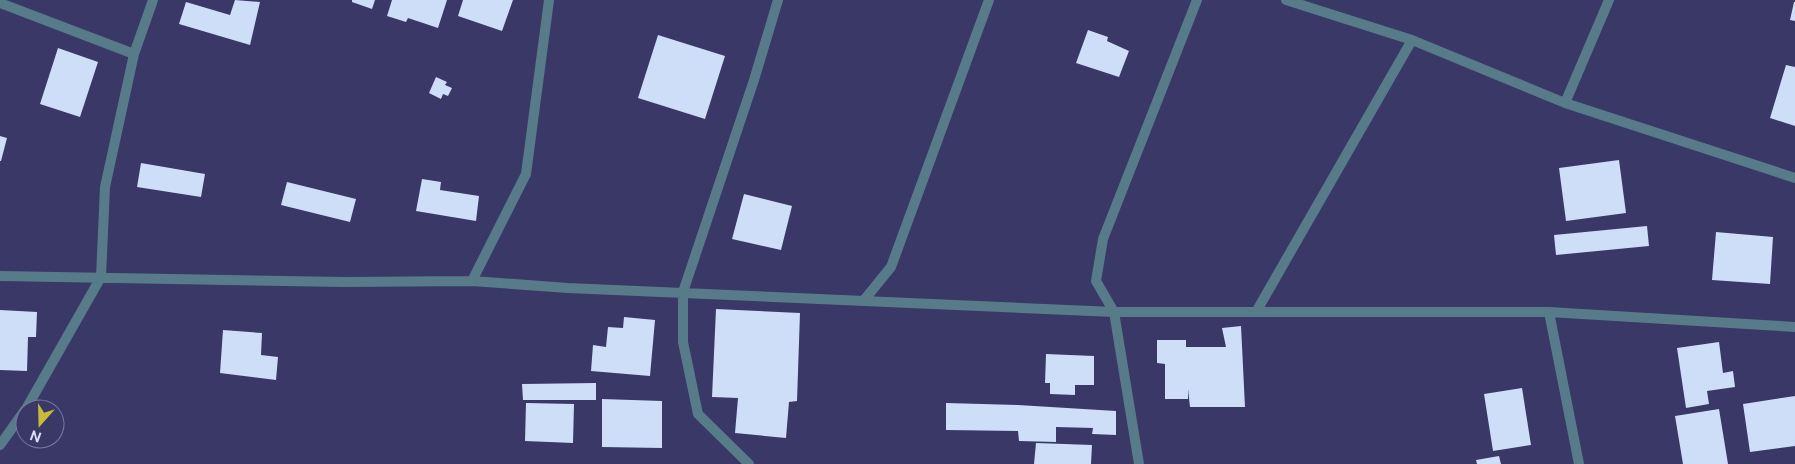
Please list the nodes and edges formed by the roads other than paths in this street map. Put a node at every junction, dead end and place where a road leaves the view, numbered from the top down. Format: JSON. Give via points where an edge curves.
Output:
{"nodes":[{"id":1,"x":153,"y":0,"type":"edge"},
{"id":2,"x":549,"y":0,"type":"edge"},
{"id":3,"x":778,"y":0,"type":"edge"},
{"id":4,"x":989,"y":0,"type":"edge"},
{"id":5,"x":1197,"y":0,"type":"edge"},
{"id":6,"x":1286,"y":0,"type":"edge"},
{"id":7,"x":1609,"y":0,"type":"edge"},
{"id":8,"x":0,"y":3,"type":"edge"},
{"id":9,"x":1412,"y":40,"type":"junction"},
{"id":10,"x":134,"y":54,"type":"junction"},
{"id":11,"x":1565,"y":103,"type":"junction"},
{"id":12,"x":1795,"y":178,"type":"edge"},
{"id":13,"x":0,"y":276,"type":"edge"},
{"id":14,"x":101,"y":277,"type":"junction"},
{"id":15,"x":472,"y":281,"type":"junction"},
{"id":16,"x":683,"y":292,"type":"junction"},
{"id":17,"x":865,"y":299,"type":"junction"},
{"id":18,"x":1114,"y":312,"type":"junction"},
{"id":19,"x":1256,"y":312,"type":"junction"},
{"id":20,"x":1548,"y":312,"type":"junction"},
{"id":21,"x":1795,"y":327,"type":"edge"},
{"id":22,"x":31,"y":399,"type":"edge"},
{"id":23,"x":15,"y":424,"type":"edge"},
{"id":24,"x":0,"y":445,"type":"edge"},
{"id":25,"x":749,"y":464,"type":"edge"},
{"id":26,"x":1138,"y":464,"type":"edge"},
{"id":27,"x":1579,"y":464,"type":"edge"}],
"edges":[{"from":1,"to":10,"type":"street"},
{"from":2,"to":15,"type":"street","via":[[526,174]]},
{"from":3,"to":16,"type":"street"},
{"from":4,"to":17,"type":"street","via":[[891,267]]},
{"from":5,"to":18,"type":"street","via":[[1103,239],[1096,281]]},
{"from":6,"to":9,"type":"street"},
{"from":7,"to":11,"type":"street"},
{"from":8,"to":10,"type":"street"},
{"from":9,"to":11,"type":"street"},
{"from":9,"to":19,"type":"street"},
{"from":10,"to":14,"type":"street","via":[[105,187]]},
{"from":11,"to":12,"type":"street"},
{"from":13,"to":14,"type":"street"},
{"from":14,"to":15,"type":"street"},
{"from":14,"to":22,"type":"street"},
{"from":15,"to":16,"type":"street"},
{"from":16,"to":17,"type":"street"},
{"from":16,"to":25,"type":"street","via":[[683,342],[698,414]]},
{"from":17,"to":18,"type":"street"},
{"from":18,"to":19,"type":"street"},
{"from":18,"to":26,"type":"street"},
{"from":19,"to":20,"type":"street"},
{"from":20,"to":21,"type":"street"},
{"from":20,"to":27,"type":"street"},
{"from":23,"to":24,"type":"street"}]}
